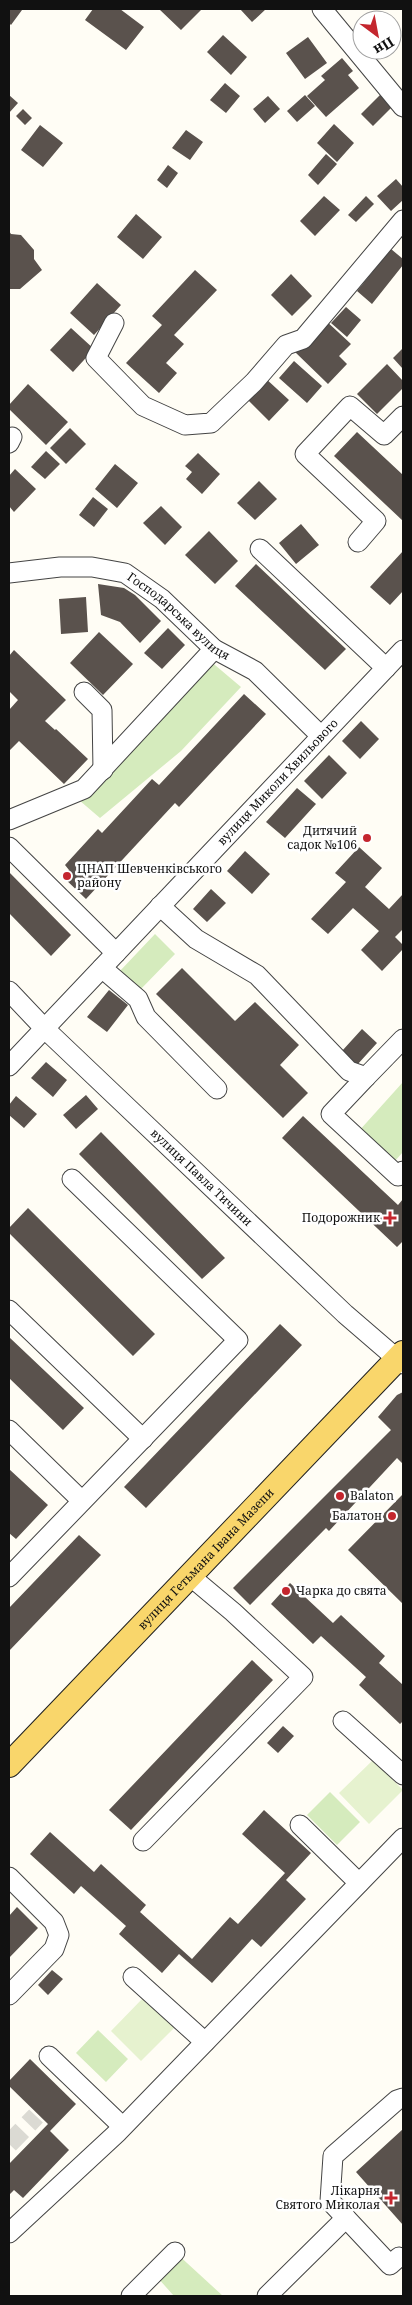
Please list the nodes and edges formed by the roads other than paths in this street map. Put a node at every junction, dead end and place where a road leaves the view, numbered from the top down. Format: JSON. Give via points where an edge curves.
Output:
{"nodes":[{"id":1,"x":322,"y":9,"type":"edge"},
{"id":2,"x":403,"y":107,"type":"edge"},
{"id":3,"x":403,"y":220,"type":"edge"},
{"id":4,"x":114,"y":323,"type":"dead end"},
{"id":5,"x":403,"y":416,"type":"edge"},
{"id":6,"x":358,"y":542,"type":"dead end"},
{"id":7,"x":260,"y":549,"type":"dead end"},
{"id":8,"x":9,"y":573,"type":"edge"},
{"id":9,"x":214,"y":649,"type":"junction"},
{"id":10,"x":403,"y":650,"type":"edge"},
{"id":11,"x":386,"y":668,"type":"junction"},
{"id":12,"x":84,"y":692,"type":"dead end"},
{"id":13,"x":321,"y":736,"type":"junction"},
{"id":14,"x":103,"y":770,"type":"junction"},
{"id":15,"x":9,"y":820,"type":"edge"},
{"id":16,"x":9,"y":847,"type":"edge"},
{"id":17,"x":160,"y":906,"type":"junction"},
{"id":18,"x":116,"y":953,"type":"junction"},
{"id":19,"x":102,"y":968,"type":"junction"},
{"id":20,"x":9,"y":992,"type":"edge"},
{"id":21,"x":45,"y":1029,"type":"junction"},
{"id":22,"x":403,"y":1038,"type":"edge"},
{"id":23,"x":9,"y":1066,"type":"edge"},
{"id":24,"x":366,"y":1077,"type":"junction"},
{"id":25,"x":217,"y":1089,"type":"dead end"},
{"id":26,"x":403,"y":1171,"type":"edge"},
{"id":27,"x":72,"y":1179,"type":"dead end"},
{"id":28,"x":9,"y":1310,"type":"edge"},
{"id":29,"x":401,"y":1358,"type":"edge"},
{"id":30,"x":9,"y":1430,"type":"edge"},
{"id":31,"x":142,"y":1439,"type":"junction"},
{"id":32,"x":82,"y":1501,"type":"junction"},
{"id":33,"x":190,"y":1576,"type":"junction"},
{"id":34,"x":9,"y":1577,"type":"edge"},
{"id":35,"x":343,"y":1721,"type":"dead end"},
{"id":36,"x":9,"y":1765,"type":"edge"},
{"id":37,"x":403,"y":1775,"type":"edge"},
{"id":38,"x":300,"y":1825,"type":"dead end"},
{"id":39,"x":403,"y":1838,"type":"edge"},
{"id":40,"x":143,"y":1841,"type":"dead end"},
{"id":41,"x":9,"y":1878,"type":"edge"},
{"id":42,"x":359,"y":1883,"type":"junction"},
{"id":43,"x":133,"y":1977,"type":"dead end"},
{"id":44,"x":9,"y":1995,"type":"edge"},
{"id":45,"x":205,"y":2042,"type":"junction"},
{"id":46,"x":50,"y":2056,"type":"dead end"},
{"id":47,"x":403,"y":2098,"type":"edge"},
{"id":48,"x":122,"y":2126,"type":"junction"},
{"id":49,"x":346,"y":2218,"type":"junction"},
{"id":50,"x":9,"y":2233,"type":"edge"},
{"id":51,"x":175,"y":2252,"type":"dead end"},
{"id":52,"x":399,"y":2257,"type":"dead end"},
{"id":53,"x":131,"y":2296,"type":"edge"},
{"id":54,"x":266,"y":2296,"type":"edge"}],
"edges":[{"from":1,"to":2,"type":"street"},
{"from":3,"to":4,"type":"street","via":[[303,339],[286,345],[254,382],[211,422],[185,425],[143,406],[96,358]]},
{"from":5,"to":6,"type":"street","via":[[384,435],[350,406],[305,454],[376,521]]},
{"from":7,"to":11,"type":"street"},
{"from":8,"to":9,"type":"street","name":"Господарська вулиця","via":[[92,567],[126,573],[162,599]]},
{"from":9,"to":13,"type":"street","name":"Господарська вулиця","via":[[255,672]]},
{"from":9,"to":14,"type":"street"},
{"from":10,"to":11,"type":"street","name":"вулиця Миколи Хвильового"},
{"from":11,"to":13,"type":"street","name":"вулиця Миколи Хвильового"},
{"from":12,"to":14,"type":"street","via":[[102,710]]},
{"from":13,"to":17,"type":"street","name":"вулиця Миколи Хвильового"},
{"from":14,"to":15,"type":"street","via":[[84,790]]},
{"from":16,"to":18,"type":"street"},
{"from":17,"to":18,"type":"street","name":"вулиця Миколи Хвильового"},
{"from":17,"to":24,"type":"street","via":[[196,939],[257,975],[350,1071]]},
{"from":18,"to":19,"type":"street","name":"вулиця Миколи Хвильового"},
{"from":19,"to":21,"type":"street","name":"вулиця Миколи Хвильового"},
{"from":19,"to":25,"type":"street","via":[[138,999],[146,1018]]},
{"from":20,"to":21,"type":"street","name":"вулиця Павла Тичини"},
{"from":21,"to":23,"type":"street","name":"вулиця Миколи Хвильового"},
{"from":21,"to":29,"type":"street","name":"вулиця Павла Тичини","via":[[345,1314]]},
{"from":22,"to":24,"type":"street"},
{"from":24,"to":26,"type":"street","via":[[331,1114],[398,1176]]},
{"from":27,"to":31,"type":"street","via":[[238,1340]]},
{"from":28,"to":31,"type":"street"},
{"from":29,"to":33,"type":"main road","name":"вулиця Гетьмана Івана Мазепи"},
{"from":30,"to":32,"type":"street"},
{"from":31,"to":32,"type":"street"},
{"from":32,"to":34,"type":"street"},
{"from":33,"to":36,"type":"main road","name":"вулиця Гетьмана Івана Мазепи"},
{"from":33,"to":40,"type":"street","via":[[303,1677]]},
{"from":35,"to":37,"type":"street"},
{"from":38,"to":42,"type":"street"},
{"from":39,"to":42,"type":"street"},
{"from":41,"to":44,"type":"street","via":[[54,1922],[59,1935],[54,1949]]},
{"from":42,"to":45,"type":"street"},
{"from":43,"to":45,"type":"street"},
{"from":45,"to":48,"type":"street"},
{"from":46,"to":48,"type":"street"},
{"from":47,"to":49,"type":"street","via":[[334,2156],[330,2201]]},
{"from":48,"to":50,"type":"street"},
{"from":49,"to":52,"type":"street","via":[[390,2265]]},
{"from":49,"to":54,"type":"street"},
{"from":51,"to":53,"type":"street"}]}
